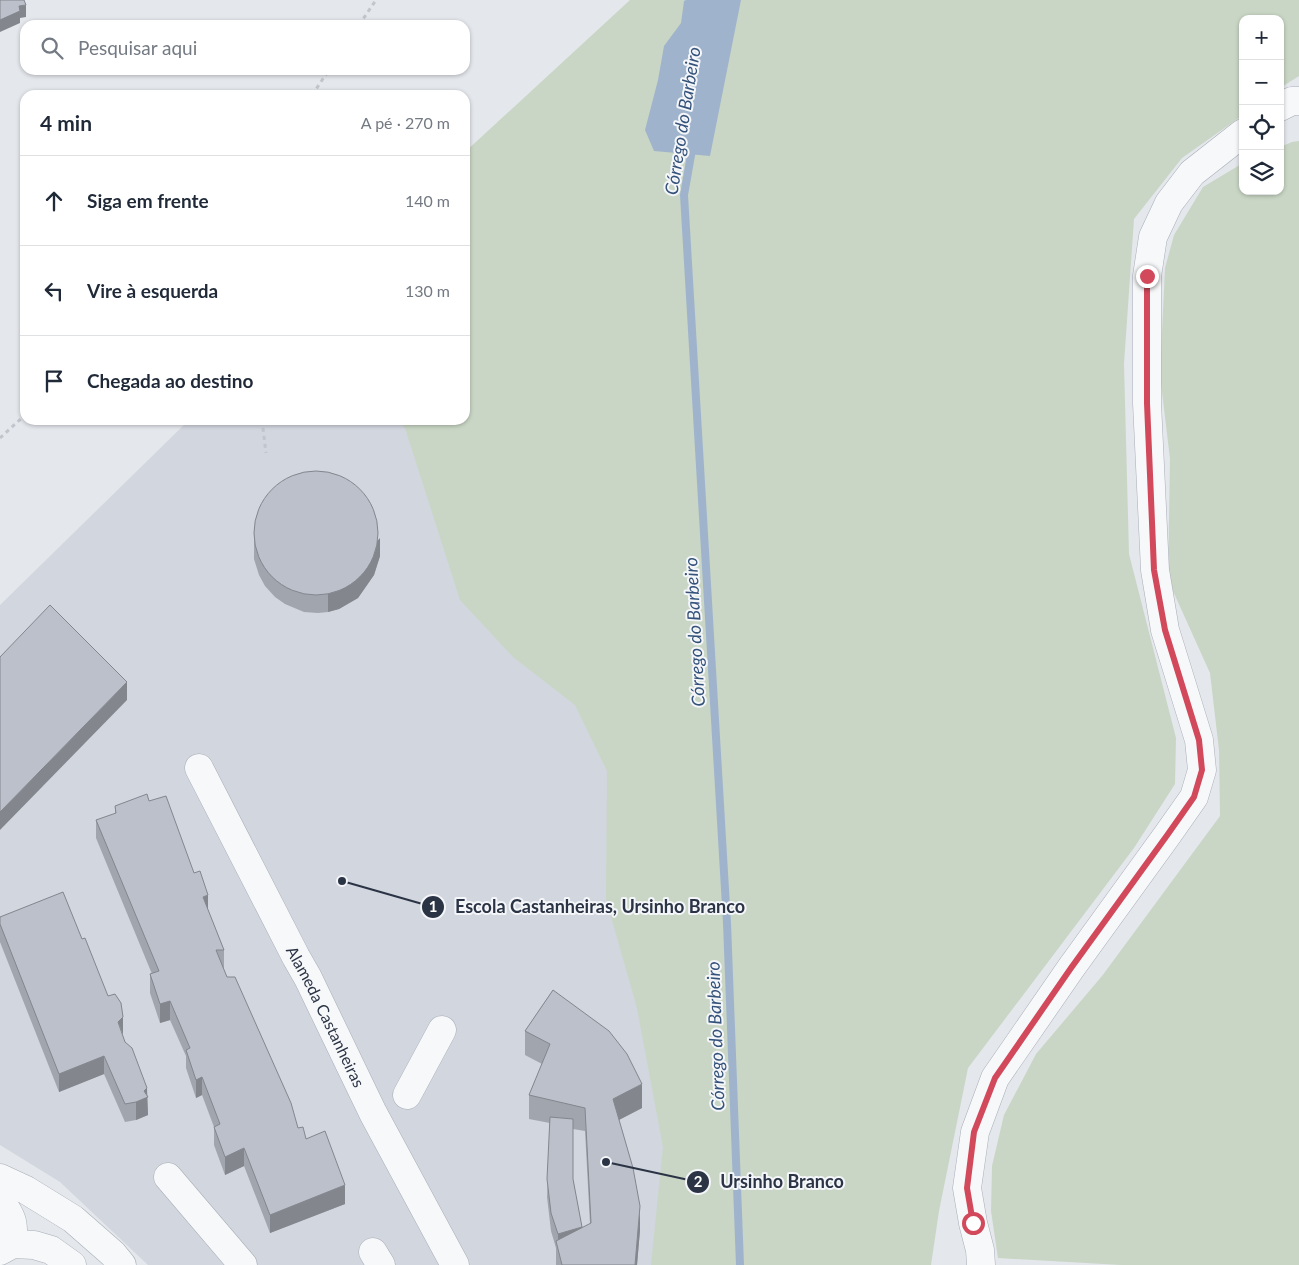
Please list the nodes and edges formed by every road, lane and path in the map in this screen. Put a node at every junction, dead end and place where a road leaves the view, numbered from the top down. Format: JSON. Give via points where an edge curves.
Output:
{"nodes":[{"id":1,"x":376,"y":0,"type":"edge"},
{"id":2,"x":363,"y":20,"type":"edge"},
{"id":3,"x":326,"y":75,"type":"edge"},
{"id":4,"x":315,"y":90,"type":"edge"},
{"id":5,"x":1299,"y":101,"type":"edge"},
{"id":6,"x":1284,"y":105,"type":"edge"},
{"id":7,"x":1239,"y":136,"type":"edge"},
{"id":8,"x":20,"y":419,"type":"edge"},
{"id":9,"x":263,"y":425,"type":"edge"},
{"id":10,"x":0,"y":438,"type":"edge"},
{"id":11,"x":266,"y":453,"type":"dead end"},
{"id":12,"x":199,"y":768,"type":"dead end"},
{"id":13,"x":442,"y":1030,"type":"dead end"},
{"id":14,"x":407,"y":1094,"type":"dead end"},
{"id":15,"x":168,"y":1177,"type":"dead end"},
{"id":16,"x":0,"y":1178,"type":"edge"},
{"id":17,"x":0,"y":1200,"type":"edge"},
{"id":18,"x":6,"y":1247,"type":"edge"},
{"id":19,"x":72,"y":1265,"type":"edge"},
{"id":20,"x":122,"y":1265,"type":"edge"},
{"id":21,"x":243,"y":1265,"type":"edge"},
{"id":22,"x":455,"y":1265,"type":"edge"},
{"id":23,"x":981,"y":1265,"type":"edge"}],
"edges":[{"from":1,"to":2,"type":"path"},
{"from":3,"to":4,"type":"path"},
{"from":5,"to":6,"type":"street"},
{"from":7,"to":23,"type":"street","via":[[1192,173],[1169,203],[1153,237],[1147,276],[1147,403],[1154,570],[1165,630],[1199,740],[1202,770],[1194,797],[995,1078],[974,1132],[967,1188]]},
{"from":8,"to":10,"type":"path"},
{"from":9,"to":11,"type":"path"},
{"from":12,"to":22,"type":"street","name":"Alameda Castanheiras","via":[[308,978],[373,1113]]},
{"from":13,"to":14,"type":"street"},
{"from":15,"to":21,"type":"street"},
{"from":16,"to":20,"type":"street","via":[[73,1219]]},
{"from":17,"to":18,"type":"street","via":[[13,1224]]},
{"from":18,"to":19,"type":"street","via":[[34,1245],[51,1250]]}]}
